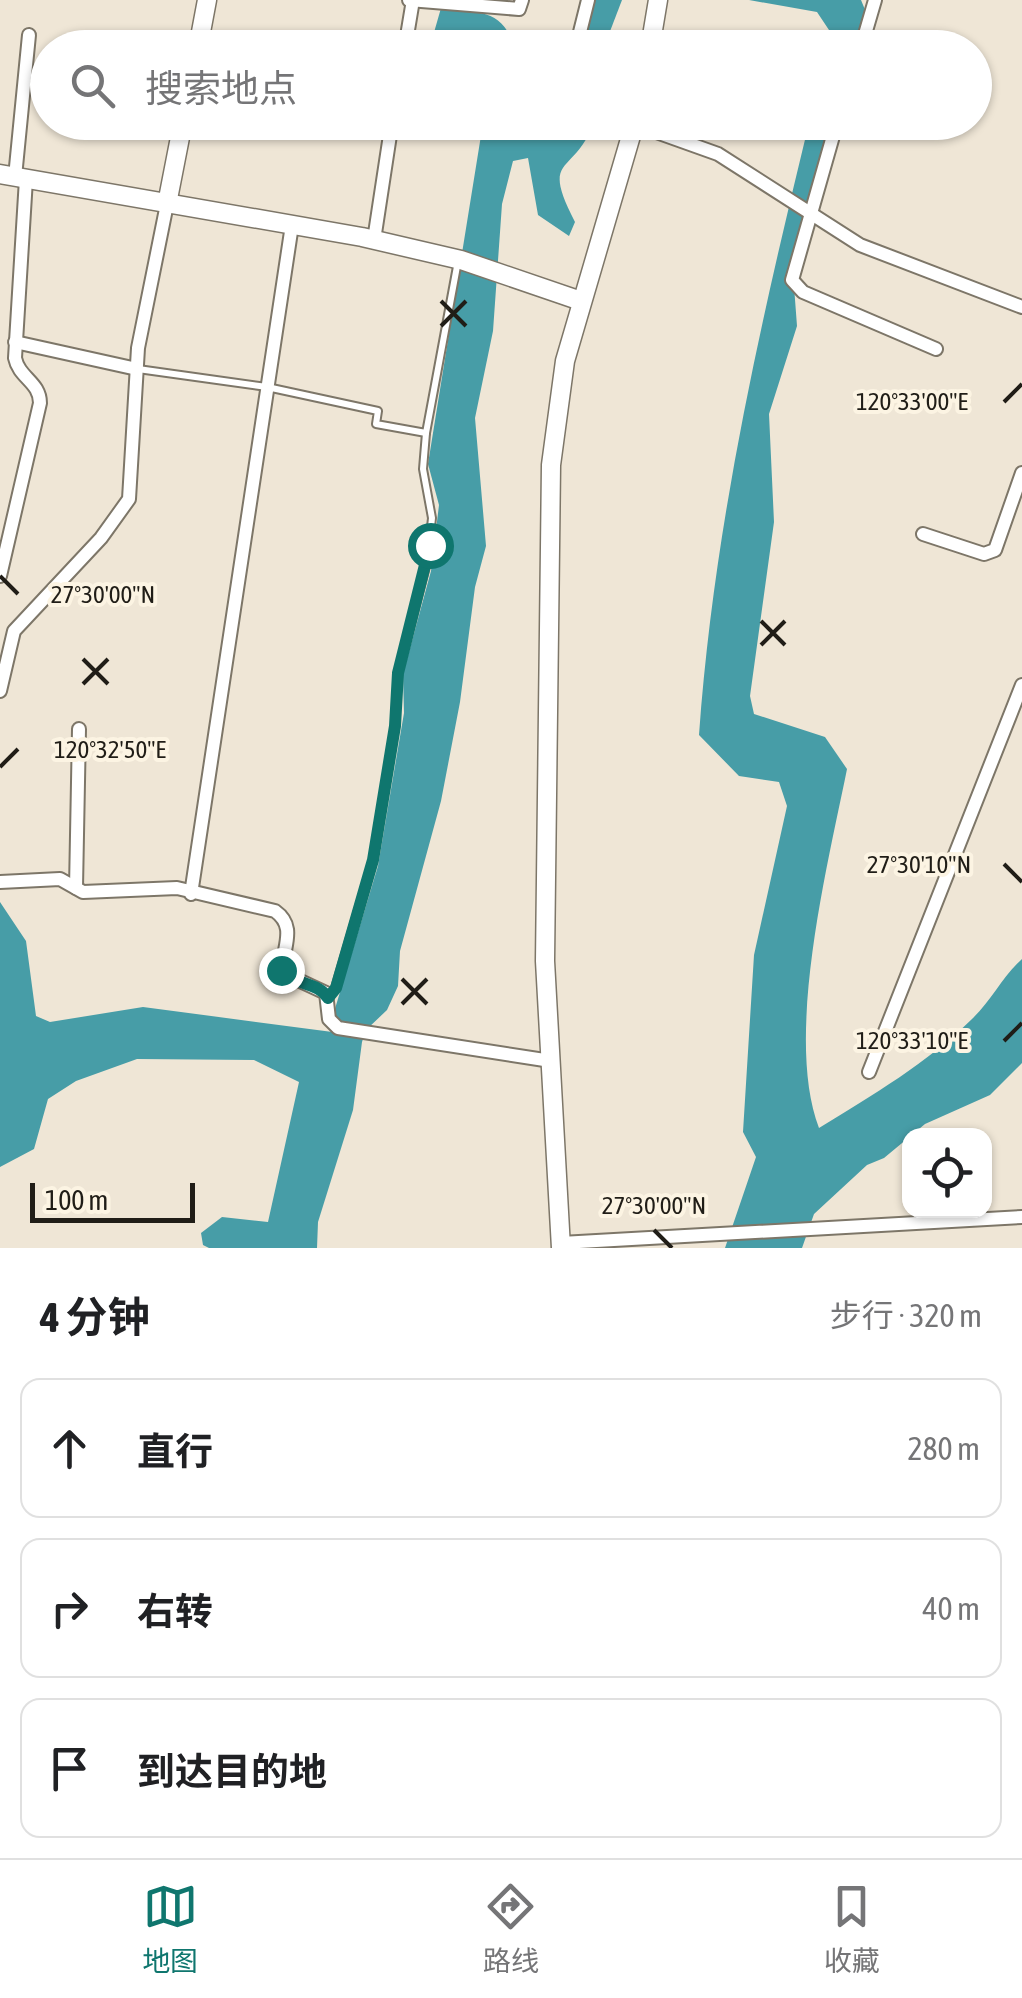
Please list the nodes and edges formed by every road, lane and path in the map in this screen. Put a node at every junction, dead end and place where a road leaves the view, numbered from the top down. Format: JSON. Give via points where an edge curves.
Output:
{"nodes":[{"id":1,"x":207,"y":0,"type":"edge"},
{"id":2,"x":412,"y":0,"type":"edge"},
{"id":3,"x":522,"y":0,"type":"edge"},
{"id":4,"x":588,"y":0,"type":"edge"},
{"id":5,"x":658,"y":0,"type":"edge"},
{"id":6,"x":875,"y":0,"type":"edge"},
{"id":7,"x":201,"y":30,"type":"edge"},
{"id":8,"x":408,"y":30,"type":"edge"},
{"id":9,"x":580,"y":30,"type":"edge"},
{"id":10,"x":653,"y":30,"type":"edge"},
{"id":11,"x":866,"y":30,"type":"edge"},
{"id":12,"x":29,"y":35,"type":"dead end"},
{"id":13,"x":179,"y":140,"type":"edge"},
{"id":14,"x":389,"y":140,"type":"edge"},
{"id":15,"x":630,"y":140,"type":"edge"},
{"id":16,"x":681,"y":140,"type":"edge"},
{"id":17,"x":833,"y":140,"type":"edge"},
{"id":18,"x":14,"y":177,"type":"edge"},
{"id":19,"x":167,"y":204,"type":"junction"},
{"id":20,"x":811,"y":216,"type":"junction"},
{"id":21,"x":292,"y":226,"type":"junction"},
{"id":22,"x":374,"y":240,"type":"junction"},
{"id":23,"x":460,"y":260,"type":"junction"},
{"id":24,"x":581,"y":301,"type":"junction"},
{"id":25,"x":1022,"y":307,"type":"edge"},
{"id":26,"x":15,"y":342,"type":"junction"},
{"id":27,"x":936,"y":349,"type":"dead end"},
{"id":28,"x":136,"y":368,"type":"junction"},
{"id":29,"x":268,"y":387,"type":"junction"},
{"id":30,"x":426,"y":433,"type":"junction"},
{"id":31,"x":1022,"y":472,"type":"edge"},
{"id":32,"x":922,"y":534,"type":"dead end"},
{"id":33,"x":0,"y":576,"type":"edge"},
{"id":34,"x":1022,"y":686,"type":"edge"},
{"id":35,"x":0,"y":691,"type":"edge"},
{"id":36,"x":79,"y":729,"type":"dead end"},
{"id":37,"x":0,"y":882,"type":"edge"},
{"id":38,"x":76,"y":888,"type":"junction"},
{"id":39,"x":191,"y":894,"type":"junction"},
{"id":40,"x":328,"y":998,"type":"junction"},
{"id":41,"x":551,"y":1062,"type":"junction"},
{"id":42,"x":868,"y":1072,"type":"dead end"},
{"id":43,"x":1022,"y":1217,"type":"edge"},
{"id":44,"x":561,"y":1246,"type":"edge"}],
"edges":[{"from":1,"to":7,"type":"main road"},
{"from":2,"to":3,"type":"street","via":[[518,9]]},
{"from":2,"to":8,"type":"street"},
{"from":4,"to":9,"type":"street"},
{"from":5,"to":10,"type":"main road"},
{"from":6,"to":11,"type":"street"},
{"from":12,"to":18,"type":"street"},
{"from":13,"to":19,"type":"main road"},
{"from":14,"to":22,"type":"street"},
{"from":15,"to":24,"type":"main road"},
{"from":16,"to":20,"type":"street","via":[[718,154]]},
{"from":17,"to":20,"type":"street"},
{"from":18,"to":19,"type":"main road"},
{"from":18,"to":26,"type":"street"},
{"from":19,"to":21,"type":"main road"},
{"from":19,"to":28,"type":"street"},
{"from":20,"to":25,"type":"street","via":[[860,246]]},
{"from":20,"to":27,"type":"street","via":[[792,280],[802,292]]},
{"from":21,"to":22,"type":"main road"},
{"from":21,"to":29,"type":"street"},
{"from":22,"to":23,"type":"main road"},
{"from":23,"to":24,"type":"main road"},
{"from":23,"to":30,"type":"lane"},
{"from":24,"to":41,"type":"main road","via":[[558,394],[549,498],[545,961]]},
{"from":26,"to":28,"type":"street"},
{"from":26,"to":33,"type":"street","via":[[17,368],[40,397]]},
{"from":28,"to":29,"type":"lane"},
{"from":28,"to":35,"type":"street","via":[[126,505],[14,631]]},
{"from":29,"to":30,"type":"lane","via":[[378,411],[376,424]]},
{"from":29,"to":39,"type":"street"},
{"from":30,"to":40,"type":"lane","via":[[423,469],[432,518],[427,563],[398,673],[373,860]]},
{"from":31,"to":32,"type":"street","via":[[995,550],[984,554]]},
{"from":34,"to":42,"type":"street"},
{"from":36,"to":38,"type":"street"},
{"from":37,"to":38,"type":"street","via":[[60,879]]},
{"from":38,"to":39,"type":"street","via":[[159,887]]},
{"from":39,"to":40,"type":"street","via":[[279,914],[289,936],[283,974]]},
{"from":40,"to":41,"type":"street","via":[[330,1018],[343,1030]]},
{"from":41,"to":44,"type":"main road"},
{"from":43,"to":44,"type":"street"}]}
